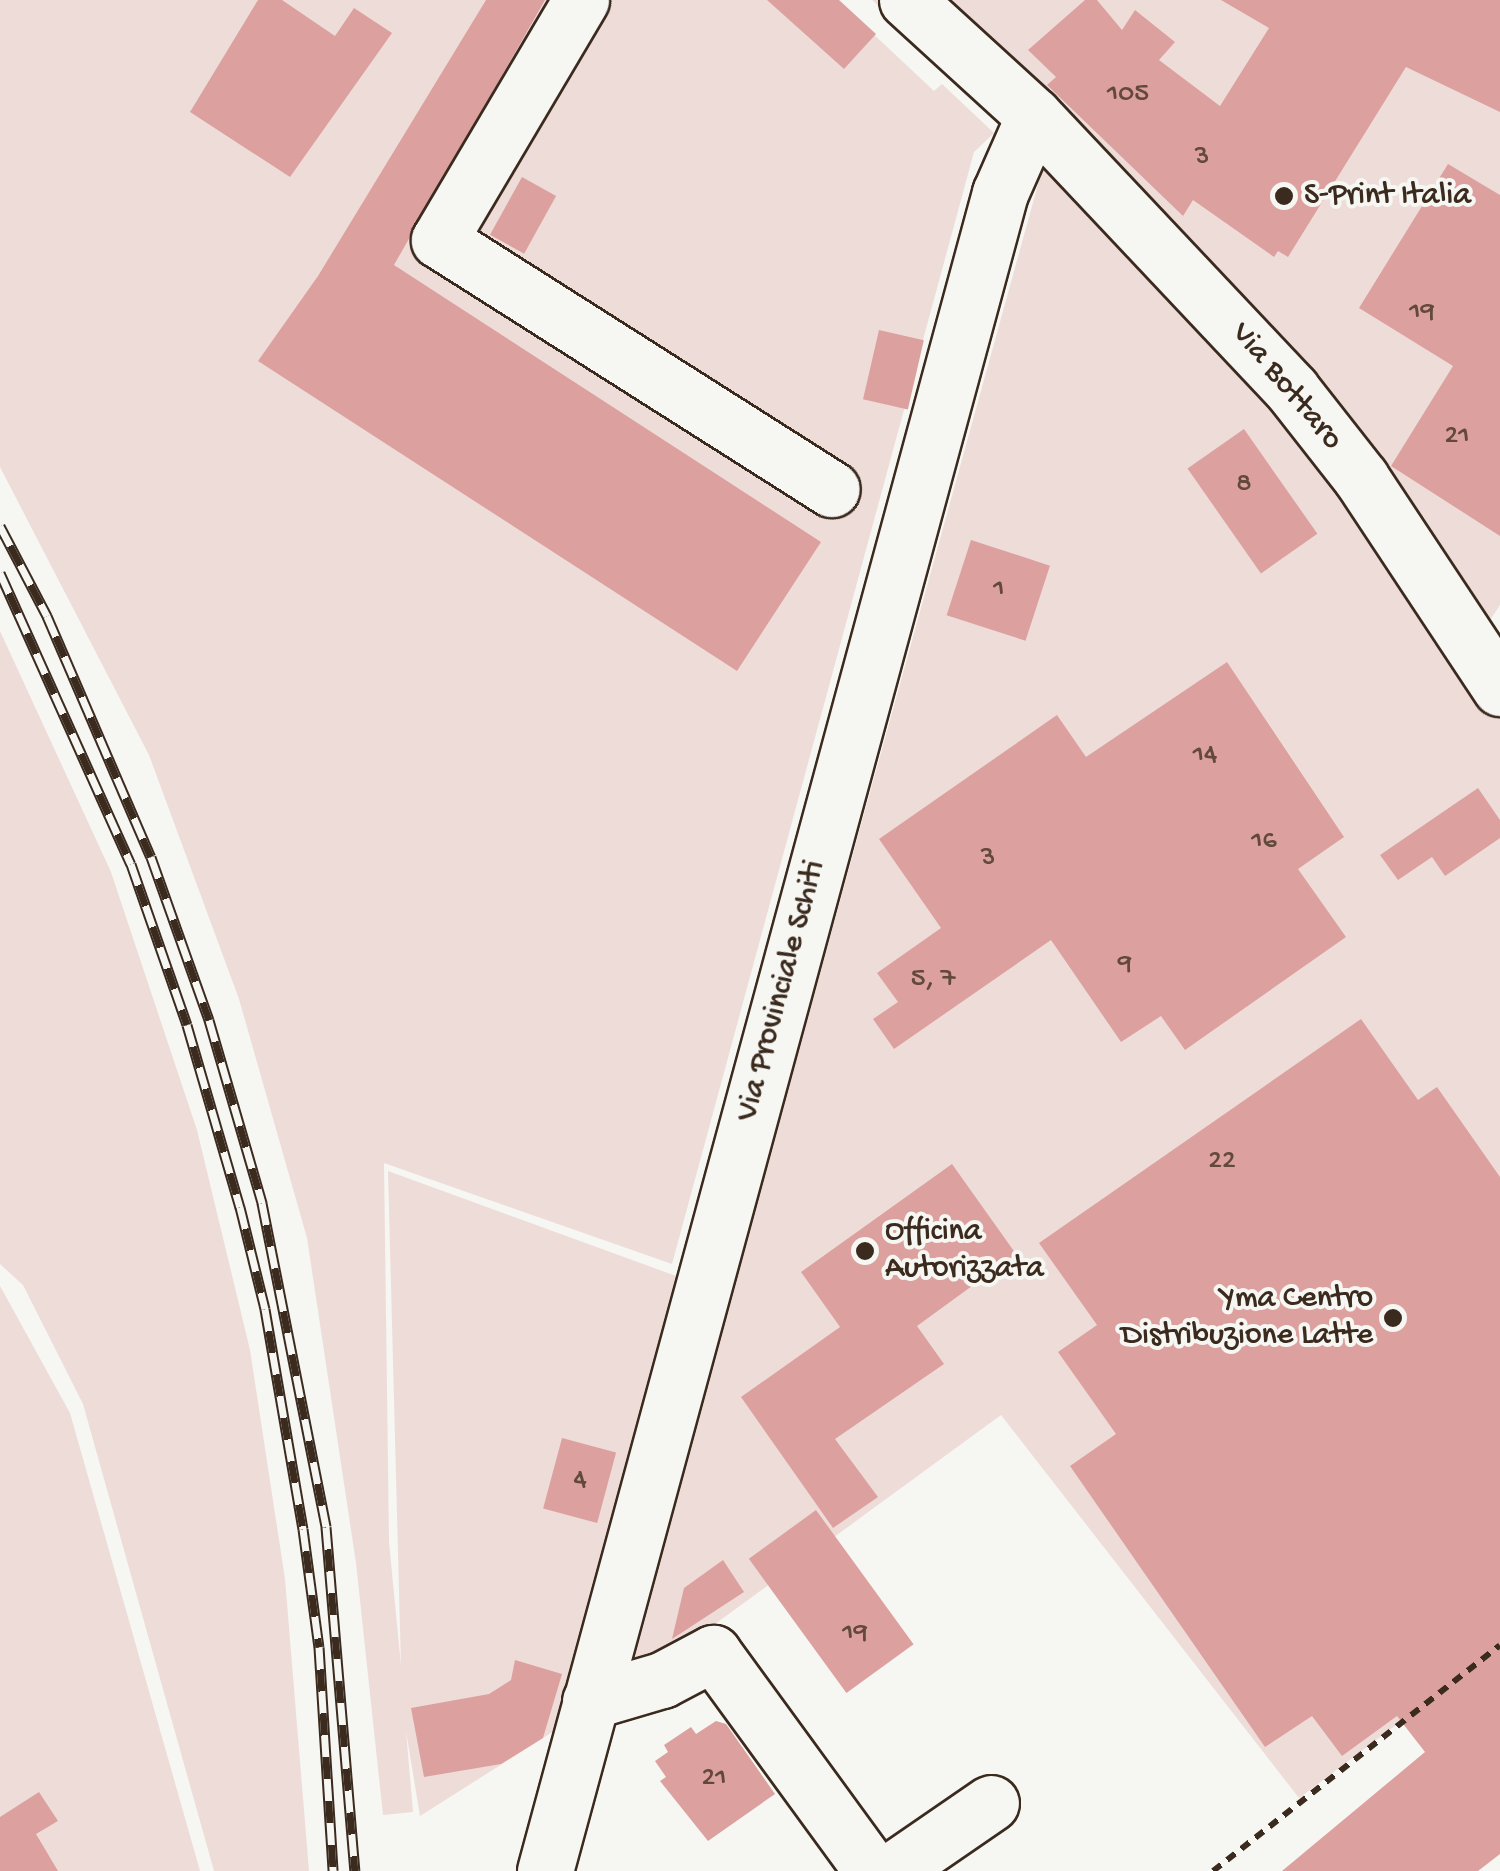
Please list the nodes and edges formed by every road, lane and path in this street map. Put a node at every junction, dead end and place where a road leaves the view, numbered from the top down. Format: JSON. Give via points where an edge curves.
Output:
{"nodes":[{"id":1,"x":581,"y":0,"type":"edge"},
{"id":2,"x":906,"y":0,"type":"edge"},
{"id":3,"x":1034,"y":116,"type":"junction"},
{"id":4,"x":832,"y":489,"type":"dead end"},
{"id":5,"x":1500,"y":688,"type":"edge"},
{"id":6,"x":1500,"y":1644,"type":"edge"},
{"id":7,"x":590,"y":1701,"type":"junction"},
{"id":8,"x":991,"y":1802,"type":"dead end"},
{"id":9,"x":545,"y":1871,"type":"edge"},
{"id":10,"x":872,"y":1871,"type":"edge"},
{"id":11,"x":892,"y":1871,"type":"edge"},
{"id":12,"x":1214,"y":1871,"type":"edge"}],
"edges":[{"from":1,"to":4,"type":"street","via":[[439,240]]},
{"from":2,"to":3,"type":"street","name":"Via Bottaro"},
{"from":3,"to":5,"type":"street","name":"Via Bottaro","via":[[1292,390],[1361,478]]},
{"from":3,"to":7,"type":"street","name":"Via Provinciale Schiti","via":[[1000,194]]},
{"from":6,"to":12,"type":"path"},
{"from":7,"to":9,"type":"street","name":"Via Provinciale Schiti"},
{"from":7,"to":10,"type":"street","via":[[662,1680],[713,1652]]},
{"from":8,"to":11,"type":"street"}]}
